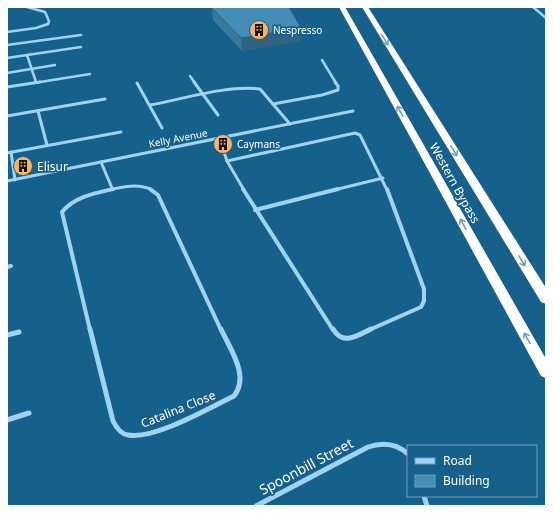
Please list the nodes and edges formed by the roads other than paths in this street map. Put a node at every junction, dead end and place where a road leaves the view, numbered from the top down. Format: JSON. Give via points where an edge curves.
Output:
{"nodes":[{"id":1,"x":27,"y":7,"type":"edge"},
{"id":2,"x":342,"y":7,"type":"edge"},
{"id":3,"x":365,"y":7,"type":"edge"},
{"id":4,"x":533,"y":7,"type":"edge"},
{"id":5,"x":546,"y":18,"type":"edge"},
{"id":6,"x":7,"y":32,"type":"edge"},
{"id":7,"x":81,"y":35,"type":"dead end"},
{"id":8,"x":7,"y":45,"type":"edge"},
{"id":9,"x":81,"y":47,"type":"dead end"},
{"id":10,"x":27,"y":55,"type":"junction"},
{"id":11,"x":7,"y":58,"type":"edge"},
{"id":12,"x":322,"y":60,"type":"dead end"},
{"id":13,"x":55,"y":65,"type":"dead end"},
{"id":14,"x":32,"y":69,"type":"junction"},
{"id":15,"x":7,"y":73,"type":"edge"},
{"id":16,"x":90,"y":74,"type":"dead end"},
{"id":17,"x":190,"y":76,"type":"dead end"},
{"id":18,"x":36,"y":82,"type":"junction"},
{"id":19,"x":138,"y":83,"type":"dead end"},
{"id":20,"x":7,"y":87,"type":"edge"},
{"id":21,"x":204,"y":95,"type":"junction"},
{"id":22,"x":105,"y":99,"type":"dead end"},
{"id":23,"x":273,"y":104,"type":"junction"},
{"id":24,"x":150,"y":105,"type":"junction"},
{"id":25,"x":38,"y":111,"type":"junction"},
{"id":26,"x":353,"y":111,"type":"dead end"},
{"id":27,"x":218,"y":115,"type":"dead end"},
{"id":28,"x":7,"y":116,"type":"edge"},
{"id":29,"x":290,"y":124,"type":"junction"},
{"id":30,"x":162,"y":128,"type":"dead end"},
{"id":31,"x":121,"y":132,"type":"dead end"},
{"id":32,"x":221,"y":142,"type":"junction"},
{"id":33,"x":47,"y":145,"type":"junction"},
{"id":34,"x":9,"y":152,"type":"edge"},
{"id":35,"x":227,"y":161,"type":"junction"},
{"id":36,"x":101,"y":162,"type":"junction"},
{"id":37,"x":383,"y":178,"type":"junction"},
{"id":38,"x":15,"y":180,"type":"junction"},
{"id":39,"x":7,"y":181,"type":"edge"},
{"id":40,"x":112,"y":188,"type":"junction"},
{"id":41,"x":255,"y":210,"type":"junction"},
{"id":42,"x":546,"y":300,"type":"edge"},
{"id":43,"x":19,"y":332,"type":"dead end"},
{"id":44,"x":7,"y":335,"type":"edge"},
{"id":45,"x":546,"y":372,"type":"edge"},
{"id":46,"x":29,"y":414,"type":"dead end"},
{"id":47,"x":7,"y":420,"type":"edge"},
{"id":48,"x":407,"y":453,"type":"edge"},
{"id":49,"x":256,"y":506,"type":"edge"}],
"edges":[{"from":1,"to":6,"type":"street","via":[[45,12],[48,24]]},
{"from":45,"to":2,"type":"highway","name":"Western Bypass","one_way":true},
{"from":3,"to":42,"type":"highway","name":"Western Bypass","one_way":true},
{"from":4,"to":5,"type":"street"},
{"from":7,"to":8,"type":"street"},
{"from":9,"to":10,"type":"street"},
{"from":10,"to":11,"type":"street"},
{"from":10,"to":14,"type":"street"},
{"from":12,"to":23,"type":"street","via":[[338,90]]},
{"from":13,"to":14,"type":"street"},
{"from":14,"to":15,"type":"street"},
{"from":14,"to":18,"type":"street"},
{"from":16,"to":18,"type":"street"},
{"from":17,"to":21,"type":"street"},
{"from":18,"to":20,"type":"street"},
{"from":19,"to":24,"type":"street"},
{"from":21,"to":23,"type":"street","via":[[257,88]]},
{"from":21,"to":24,"type":"street"},
{"from":21,"to":27,"type":"street"},
{"from":22,"to":25,"type":"street"},
{"from":23,"to":29,"type":"street"},
{"from":24,"to":30,"type":"street"},
{"from":25,"to":28,"type":"street"},
{"from":25,"to":33,"type":"street"},
{"from":26,"to":29,"type":"street","name":"Kelly Avenue"},
{"from":29,"to":32,"type":"street","name":"Kelly Avenue"},
{"from":31,"to":33,"type":"street"},
{"from":32,"to":35,"type":"street"},
{"from":32,"to":36,"type":"street","name":"Kelly Avenue"},
{"from":33,"to":34,"type":"street"},
{"from":34,"to":38,"type":"street"},
{"from":35,"to":37,"type":"street","via":[[357,133],[375,159]]},
{"from":35,"to":41,"type":"street"},
{"from":36,"to":38,"type":"street","name":"Kelly Avenue"},
{"from":36,"to":40,"type":"street"},
{"from":37,"to":41,"type":"street"},
{"from":37,"to":41,"type":"street","via":[[424,289],[424,301],[415,311],[345,340],[335,333]]},
{"from":38,"to":39,"type":"street","name":"Kelly Avenue"},
{"from":40,"to":40,"type":"street","name":"Catalina Close","via":[[145,186],[158,195],[242,377],[241,386],[234,396],[150,433],[133,436],[121,432],[110,415],[62,212],[73,202]]},
{"from":43,"to":44,"type":"street"},
{"from":46,"to":47,"type":"street"},
{"from":48,"to":49,"type":"street","name":"Spoonbill Street","via":[[396,444],[377,444],[368,447]]}]}
